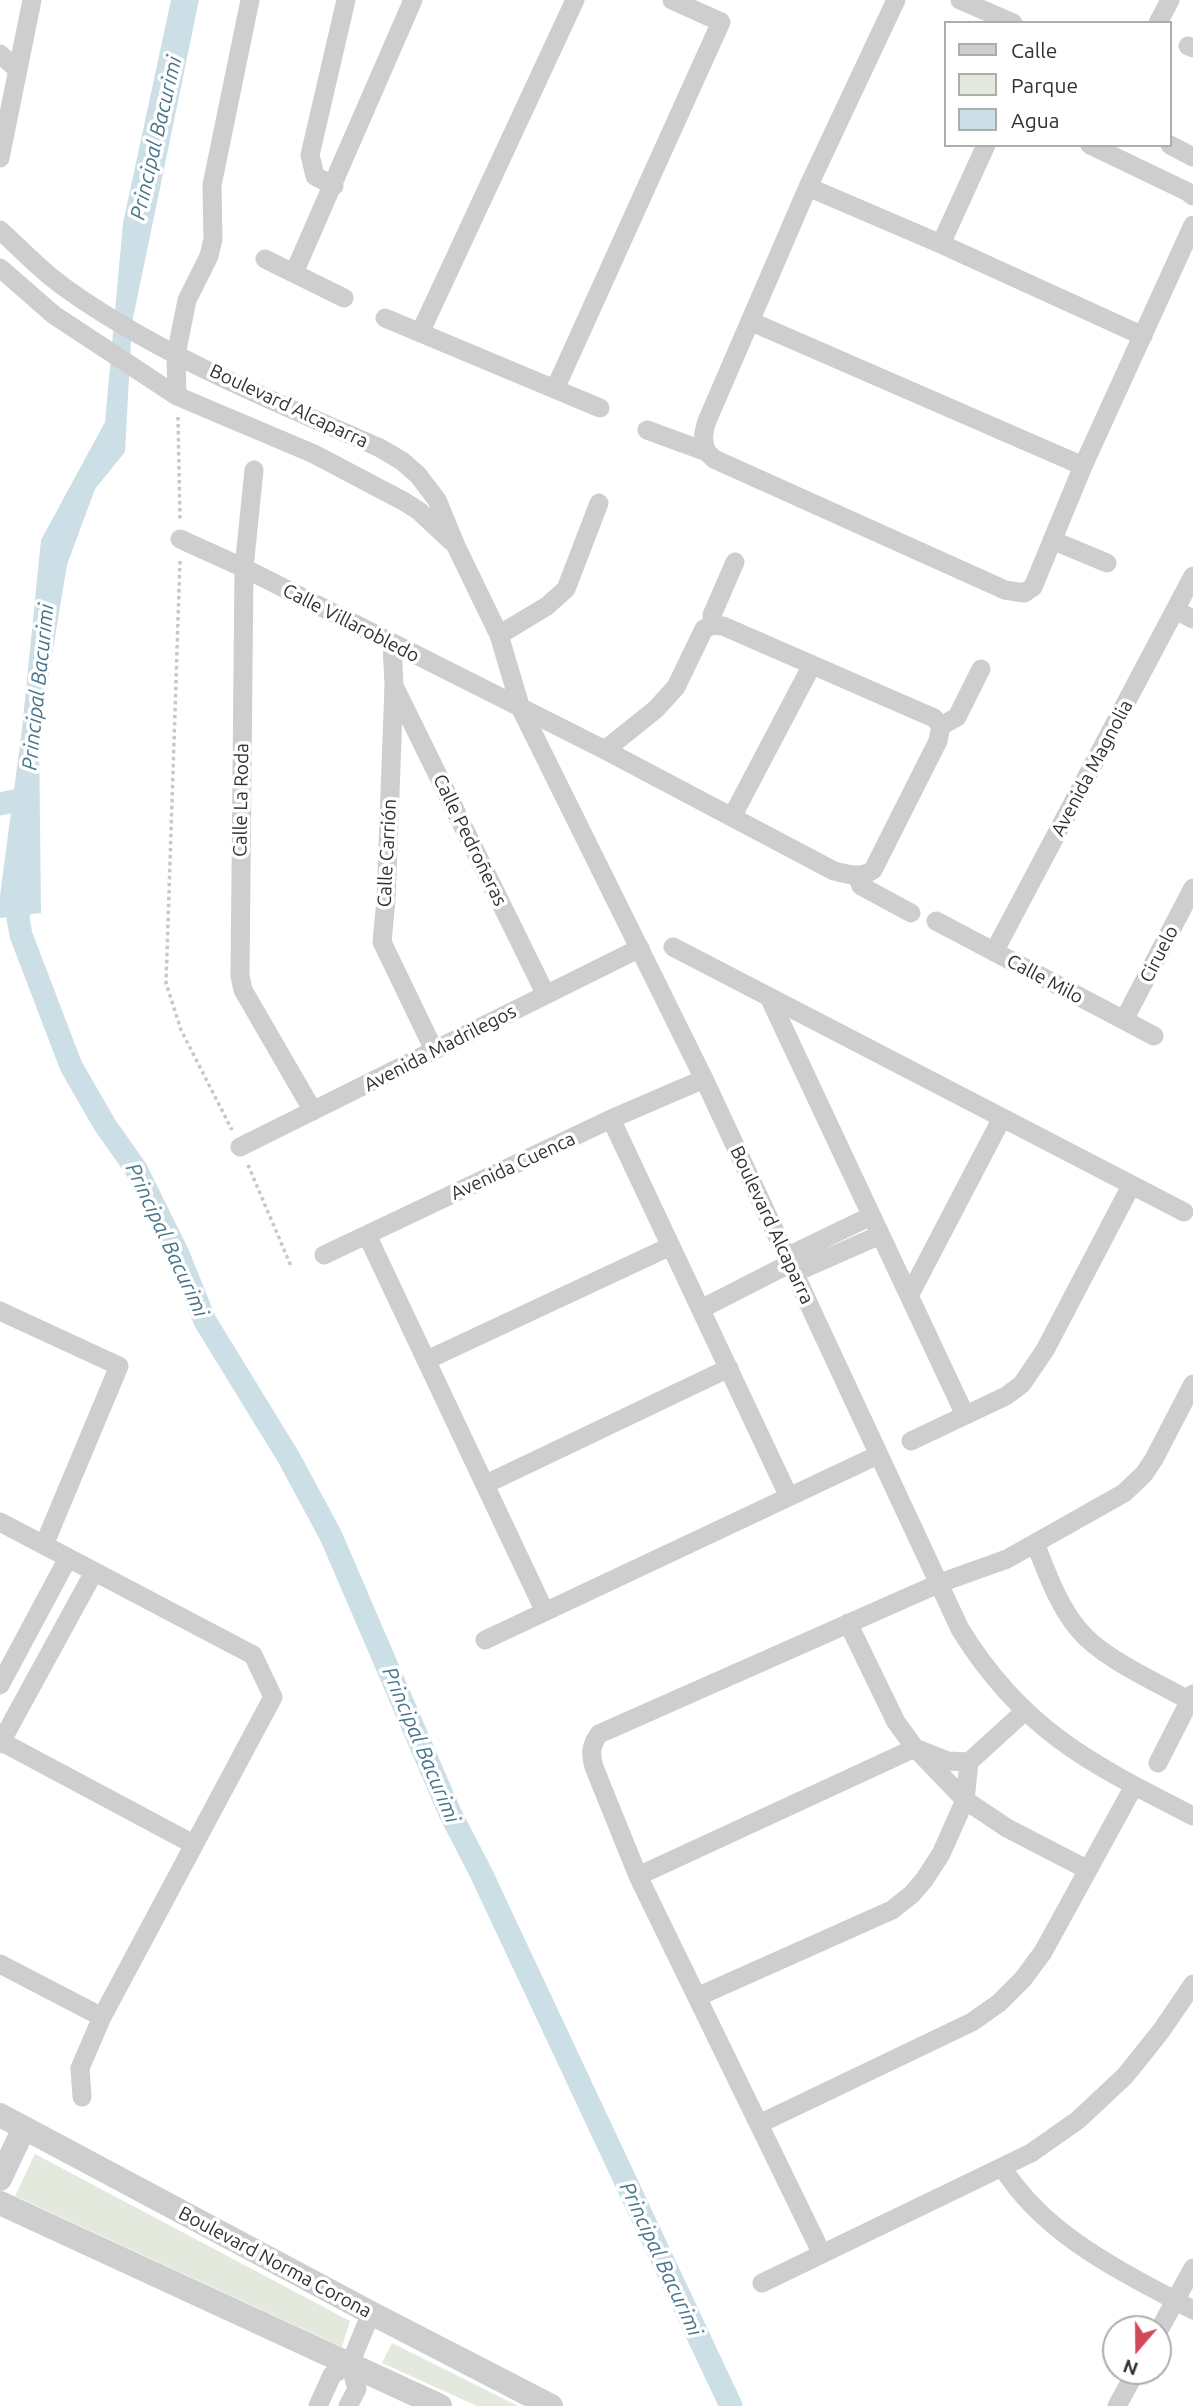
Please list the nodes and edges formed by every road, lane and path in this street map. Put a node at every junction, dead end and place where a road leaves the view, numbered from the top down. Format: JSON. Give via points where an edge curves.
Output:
{"nodes":[{"id":1,"x":32,"y":0,"type":"edge"},
{"id":2,"x":250,"y":0,"type":"edge"},
{"id":3,"x":346,"y":0,"type":"edge"},
{"id":4,"x":414,"y":0,"type":"edge"},
{"id":5,"x":575,"y":0,"type":"edge"},
{"id":6,"x":671,"y":0,"type":"edge"},
{"id":7,"x":896,"y":0,"type":"edge"},
{"id":8,"x":960,"y":0,"type":"edge"},
{"id":9,"x":1170,"y":0,"type":"edge"},
{"id":10,"x":1008,"y":21,"type":"edge"},
{"id":11,"x":1159,"y":21,"type":"edge"},
{"id":12,"x":0,"y":54,"type":"edge"},
{"id":13,"x":17,"y":69,"type":"junction"},
{"id":14,"x":1172,"y":146,"type":"edge"},
{"id":15,"x":985,"y":147,"type":"edge"},
{"id":16,"x":1094,"y":147,"type":"edge"},
{"id":17,"x":1193,"y":157,"type":"edge"},
{"id":18,"x":0,"y":158,"type":"edge"},
{"id":19,"x":334,"y":187,"type":"junction"},
{"id":20,"x":808,"y":187,"type":"junction"},
{"id":21,"x":1193,"y":196,"type":"edge"},
{"id":22,"x":1193,"y":225,"type":"edge"},
{"id":23,"x":0,"y":230,"type":"edge"},
{"id":24,"x":941,"y":244,"type":"junction"},
{"id":25,"x":265,"y":259,"type":"dead end"},
{"id":26,"x":0,"y":268,"type":"edge"},
{"id":27,"x":294,"y":273,"type":"junction"},
{"id":28,"x":344,"y":298,"type":"dead end"},
{"id":29,"x":385,"y":318,"type":"dead end"},
{"id":30,"x":752,"y":322,"type":"junction"},
{"id":31,"x":420,"y":333,"type":"junction"},
{"id":32,"x":1143,"y":336,"type":"junction"},
{"id":33,"x":169,"y":351,"type":"junction"},
{"id":34,"x":555,"y":389,"type":"junction"},
{"id":35,"x":177,"y":396,"type":"junction"},
{"id":36,"x":600,"y":408,"type":"dead end"},
{"id":37,"x":647,"y":430,"type":"dead end"},
{"id":38,"x":707,"y":452,"type":"junction"},
{"id":39,"x":1083,"y":466,"type":"junction"},
{"id":40,"x":254,"y":470,"type":"dead end"},
{"id":41,"x":599,"y":503,"type":"dead end"},
{"id":42,"x":180,"y":539,"type":"junction"},
{"id":43,"x":1052,"y":540,"type":"junction"},
{"id":44,"x":456,"y":546,"type":"junction"},
{"id":45,"x":735,"y":562,"type":"dead end"},
{"id":46,"x":1107,"y":563,"type":"dead end"},
{"id":47,"x":244,"y":568,"type":"junction"},
{"id":48,"x":1192,"y":582,"type":"edge"},
{"id":49,"x":1175,"y":610,"type":"junction"},
{"id":50,"x":1193,"y":620,"type":"edge"},
{"id":51,"x":713,"y":625,"type":"junction"},
{"id":52,"x":499,"y":635,"type":"junction"},
{"id":53,"x":392,"y":644,"type":"junction"},
{"id":54,"x":812,"y":665,"type":"junction"},
{"id":55,"x":981,"y":669,"type":"dead end"},
{"id":56,"x":394,"y":685,"type":"junction"},
{"id":57,"x":521,"y":709,"type":"junction"},
{"id":58,"x":941,"y":726,"type":"junction"},
{"id":59,"x":605,"y":750,"type":"junction"},
{"id":60,"x":732,"y":817,"type":"junction"},
{"id":61,"x":857,"y":876,"type":"junction"},
{"id":62,"x":1193,"y":888,"type":"edge"},
{"id":63,"x":911,"y":914,"type":"dead end"},
{"id":64,"x":936,"y":921,"type":"dead end"},
{"id":65,"x":673,"y":947,"type":"dead end"},
{"id":66,"x":640,"y":948,"type":"junction"},
{"id":67,"x":994,"y":952,"type":"junction"},
{"id":68,"x":547,"y":995,"type":"junction"},
{"id":69,"x":769,"y":997,"type":"junction"},
{"id":70,"x":1124,"y":1020,"type":"junction"},
{"id":71,"x":1154,"y":1036,"type":"dead end"},
{"id":72,"x":434,"y":1051,"type":"junction"},
{"id":73,"x":704,"y":1079,"type":"junction"},
{"id":74,"x":313,"y":1111,"type":"junction"},
{"id":75,"x":1002,"y":1118,"type":"junction"},
{"id":76,"x":611,"y":1119,"type":"junction"},
{"id":77,"x":240,"y":1147,"type":"junction"},
{"id":78,"x":1130,"y":1186,"type":"junction"},
{"id":79,"x":1184,"y":1212,"type":"dead end"},
{"id":80,"x":872,"y":1216,"type":"junction"},
{"id":81,"x":367,"y":1235,"type":"junction"},
{"id":82,"x":880,"y":1235,"type":"junction"},
{"id":83,"x":671,"y":1246,"type":"junction"},
{"id":84,"x":324,"y":1255,"type":"dead end"},
{"id":85,"x":790,"y":1265,"type":"junction"},
{"id":86,"x":292,"y":1266,"type":"dead end"},
{"id":87,"x":909,"y":1296,"type":"junction"},
{"id":88,"x":701,"y":1309,"type":"junction"},
{"id":89,"x":0,"y":1311,"type":"edge"},
{"id":90,"x":427,"y":1360,"type":"junction"},
{"id":91,"x":729,"y":1368,"type":"junction"},
{"id":92,"x":1193,"y":1384,"type":"edge"},
{"id":93,"x":965,"y":1415,"type":"junction"},
{"id":94,"x":911,"y":1441,"type":"dead end"},
{"id":95,"x":878,"y":1455,"type":"junction"},
{"id":96,"x":486,"y":1484,"type":"junction"},
{"id":97,"x":789,"y":1497,"type":"junction"},
{"id":98,"x":0,"y":1522,"type":"edge"},
{"id":99,"x":1035,"y":1543,"type":"junction"},
{"id":100,"x":44,"y":1545,"type":"junction"},
{"id":101,"x":68,"y":1558,"type":"junction"},
{"id":102,"x":94,"y":1572,"type":"junction"},
{"id":103,"x":940,"y":1583,"type":"junction"},
{"id":104,"x":545,"y":1612,"type":"junction"},
{"id":105,"x":848,"y":1623,"type":"junction"},
{"id":106,"x":485,"y":1640,"type":"dead end"},
{"id":107,"x":0,"y":1685,"type":"edge"},
{"id":108,"x":1191,"y":1697,"type":"edge"},
{"id":109,"x":1025,"y":1711,"type":"junction"},
{"id":110,"x":0,"y":1742,"type":"edge"},
{"id":111,"x":915,"y":1748,"type":"junction"},
{"id":112,"x":969,"y":1762,"type":"junction"},
{"id":113,"x":1158,"y":1763,"type":"dead end"},
{"id":114,"x":1134,"y":1786,"type":"junction"},
{"id":115,"x":965,"y":1800,"type":"junction"},
{"id":116,"x":1193,"y":1816,"type":"edge"},
{"id":117,"x":193,"y":1844,"type":"junction"},
{"id":118,"x":1088,"y":1870,"type":"junction"},
{"id":119,"x":638,"y":1876,"type":"junction"},
{"id":120,"x":0,"y":1964,"type":"edge"},
{"id":121,"x":1193,"y":1984,"type":"edge"},
{"id":122,"x":697,"y":1997,"type":"junction"},
{"id":123,"x":102,"y":2017,"type":"junction"},
{"id":124,"x":82,"y":2096,"type":"dead end"},
{"id":125,"x":0,"y":2115,"type":"edge"},
{"id":126,"x":759,"y":2124,"type":"junction"},
{"id":127,"x":24,"y":2128,"type":"junction"},
{"id":128,"x":1002,"y":2167,"type":"junction"},
{"id":129,"x":0,"y":2179,"type":"edge"},
{"id":130,"x":0,"y":2203,"type":"edge"},
{"id":131,"x":822,"y":2254,"type":"junction"},
{"id":132,"x":1193,"y":2268,"type":"edge"},
{"id":133,"x":762,"y":2283,"type":"dead end"},
{"id":134,"x":1175,"y":2301,"type":"junction"},
{"id":135,"x":1193,"y":2310,"type":"edge"},
{"id":136,"x":371,"y":2314,"type":"junction"},
{"id":137,"x":1167,"y":2315,"type":"edge"},
{"id":138,"x":350,"y":2364,"type":"junction"},
{"id":139,"x":1128,"y":2385,"type":"edge"},
{"id":140,"x":318,"y":2406,"type":"edge"},
{"id":141,"x":348,"y":2406,"type":"edge"},
{"id":142,"x":440,"y":2406,"type":"edge"},
{"id":143,"x":551,"y":2406,"type":"edge"},
{"id":144,"x":1117,"y":2406,"type":"edge"}],
"edges":[{"from":1,"to":13,"type":"street"},
{"from":2,"to":33,"type":"street","via":[[212,185],[213,239]]},
{"from":3,"to":19,"type":"street","via":[[310,155],[315,176]]},
{"from":4,"to":19,"type":"street"},
{"from":5,"to":31,"type":"street"},
{"from":6,"to":34,"type":"street","via":[[721,22]]},
{"from":7,"to":20,"type":"street"},
{"from":8,"to":10,"type":"street"},
{"from":9,"to":11,"type":"street"},
{"from":12,"to":13,"type":"street"},
{"from":13,"to":18,"type":"street"},
{"from":14,"to":17,"type":"street"},
{"from":15,"to":24,"type":"street"},
{"from":16,"to":21,"type":"street"},
{"from":19,"to":27,"type":"street"},
{"from":20,"to":24,"type":"street"},
{"from":20,"to":30,"type":"street"},
{"from":22,"to":32,"type":"street"},
{"from":23,"to":33,"type":"street","name":"Boulevard Alcaparra","via":[[62,286]]},
{"from":24,"to":32,"type":"street"},
{"from":25,"to":27,"type":"street"},
{"from":26,"to":35,"type":"street","name":"Boulevard Alcaparra","via":[[54,315]]},
{"from":27,"to":28,"type":"street"},
{"from":29,"to":31,"type":"street"},
{"from":30,"to":38,"type":"street","via":[[703,432]]},
{"from":30,"to":39,"type":"street"},
{"from":31,"to":34,"type":"street"},
{"from":32,"to":39,"type":"street"},
{"from":33,"to":35,"type":"street"},
{"from":33,"to":44,"type":"street","name":"Boulevard Alcaparra","via":[[402,461],[437,500]]},
{"from":34,"to":36,"type":"street"},
{"from":35,"to":42,"type":"path"},
{"from":35,"to":44,"type":"street","name":"Boulevard Alcaparra","via":[[314,454],[405,502]]},
{"from":37,"to":38,"type":"street"},
{"from":38,"to":43,"type":"street","via":[[1016,593],[1034,587]]},
{"from":39,"to":43,"type":"street"},
{"from":40,"to":47,"type":"street","name":"Calle La Roda"},
{"from":41,"to":52,"type":"street","via":[[566,589]]},
{"from":42,"to":47,"type":"street","name":"Calle Villarobledo"},
{"from":42,"to":77,"type":"path","via":[[166,983],[181,1030]]},
{"from":43,"to":46,"type":"street"},
{"from":44,"to":52,"type":"street","name":"Boulevard Alcaparra"},
{"from":45,"to":51,"type":"street","via":[[712,615]]},
{"from":47,"to":53,"type":"street","name":"Calle Villarobledo"},
{"from":47,"to":74,"type":"street","name":"Calle La Roda","via":[[240,976],[243,990]]},
{"from":48,"to":49,"type":"street","name":"Avenida Magnolia"},
{"from":49,"to":50,"type":"street"},
{"from":49,"to":67,"type":"street","name":"Avenida Magnolia"},
{"from":51,"to":54,"type":"street"},
{"from":51,"to":59,"type":"street","via":[[705,629],[676,687]]},
{"from":52,"to":57,"type":"street","name":"Boulevard Alcaparra"},
{"from":53,"to":56,"type":"street","name":"Calle Carrión"},
{"from":53,"to":57,"type":"street","name":"Calle Villarobledo"},
{"from":54,"to":58,"type":"street","via":[[934,718]]},
{"from":54,"to":60,"type":"street"},
{"from":55,"to":58,"type":"street","via":[[957,717]]},
{"from":56,"to":68,"type":"street","name":"Calle Pedroñeras"},
{"from":56,"to":72,"type":"street","name":"Calle Carrión","via":[[382,942]]},
{"from":57,"to":59,"type":"street","name":"Calle Villarobledo"},
{"from":57,"to":66,"type":"street","name":"Boulevard Alcaparra"},
{"from":58,"to":61,"type":"street","via":[[938,741],[873,870]]},
{"from":59,"to":60,"type":"street","name":"Calle Villarobledo"},
{"from":60,"to":61,"type":"street","name":"Calle Villarobledo","via":[[834,870]]},
{"from":61,"to":63,"type":"street","via":[[861,886]]},
{"from":62,"to":70,"type":"street","name":"Ciruelo"},
{"from":64,"to":67,"type":"street","name":"Calle Milo"},
{"from":65,"to":69,"type":"street"},
{"from":66,"to":68,"type":"street","name":"Avenida Madrilegos"},
{"from":66,"to":73,"type":"street","name":"Boulevard Alcaparra"},
{"from":67,"to":70,"type":"street","name":"Calle Milo"},
{"from":68,"to":72,"type":"street","name":"Avenida Madrilegos"},
{"from":69,"to":75,"type":"street"},
{"from":69,"to":80,"type":"street"},
{"from":70,"to":71,"type":"street","name":"Calle Milo"},
{"from":72,"to":74,"type":"street","name":"Avenida Madrilegos"},
{"from":73,"to":76,"type":"street","name":"Avenida Cuenca"},
{"from":73,"to":85,"type":"street","name":"Boulevard Alcaparra"},
{"from":74,"to":77,"type":"street","name":"Avenida Madrilegos"},
{"from":75,"to":78,"type":"street"},
{"from":75,"to":87,"type":"street"},
{"from":76,"to":81,"type":"street","name":"Avenida Cuenca"},
{"from":76,"to":83,"type":"street"},
{"from":77,"to":86,"type":"path"},
{"from":78,"to":79,"type":"street"},
{"from":78,"to":93,"type":"street","via":[[1045,1350],[1022,1384]]},
{"from":80,"to":82,"type":"street"},
{"from":80,"to":85,"type":"street"},
{"from":81,"to":84,"type":"street","name":"Avenida Cuenca"},
{"from":81,"to":90,"type":"street"},
{"from":82,"to":85,"type":"street"},
{"from":82,"to":87,"type":"street"},
{"from":83,"to":88,"type":"street"},
{"from":83,"to":90,"type":"street"},
{"from":85,"to":88,"type":"street"},
{"from":85,"to":95,"type":"street","name":"Boulevard Alcaparra"},
{"from":87,"to":93,"type":"street"},
{"from":88,"to":91,"type":"street"},
{"from":89,"to":100,"type":"street","via":[[119,1366]]},
{"from":90,"to":96,"type":"street"},
{"from":91,"to":96,"type":"street"},
{"from":91,"to":97,"type":"street"},
{"from":92,"to":99,"type":"street","via":[[1154,1459],[1135,1483]]},
{"from":93,"to":94,"type":"street"},
{"from":95,"to":97,"type":"street"},
{"from":95,"to":103,"type":"street","name":"Boulevard Alcaparra"},
{"from":96,"to":104,"type":"street"},
{"from":97,"to":104,"type":"street"},
{"from":98,"to":100,"type":"street"},
{"from":99,"to":103,"type":"street","via":[[1007,1559]]},
{"from":99,"to":108,"type":"street","via":[[1056,1595],[1080,1631],[1113,1658]]},
{"from":100,"to":101,"type":"street"},
{"from":101,"to":102,"type":"street"},
{"from":101,"to":107,"type":"street"},
{"from":102,"to":110,"type":"street"},
{"from":102,"to":117,"type":"street","via":[[253,1655],[273,1697]]},
{"from":103,"to":105,"type":"street"},
{"from":103,"to":109,"type":"street","name":"Boulevard Alcaparra","via":[[980,1661]]},
{"from":104,"to":106,"type":"street"},
{"from":105,"to":111,"type":"street","via":[[896,1723]]},
{"from":105,"to":119,"type":"street","via":[[599,1734],[593,1743],[593,1767]]},
{"from":108,"to":113,"type":"street"},
{"from":109,"to":112,"type":"street"},
{"from":109,"to":114,"type":"street","name":"Boulevard Alcaparra","via":[[1077,1754]]},
{"from":110,"to":117,"type":"street"},
{"from":111,"to":112,"type":"street","via":[[948,1761]]},
{"from":111,"to":115,"type":"street"},
{"from":111,"to":119,"type":"street"},
{"from":112,"to":115,"type":"street"},
{"from":114,"to":116,"type":"street","name":"Boulevard Alcaparra"},
{"from":114,"to":118,"type":"street"},
{"from":115,"to":118,"type":"street","via":[[1007,1828]]},
{"from":115,"to":122,"type":"street","via":[[925,1880],[892,1910]]},
{"from":117,"to":123,"type":"street"},
{"from":118,"to":126,"type":"street","via":[[1043,1952],[999,2003],[972,2022]]},
{"from":119,"to":122,"type":"street"},
{"from":120,"to":123,"type":"street"},
{"from":121,"to":128,"type":"street","via":[[1125,2076],[1078,2120]]},
{"from":122,"to":126,"type":"street"},
{"from":123,"to":124,"type":"street","via":[[80,2068]]},
{"from":125,"to":127,"type":"street","name":"Boulevard Norma Corona"},
{"from":126,"to":131,"type":"street"},
{"from":127,"to":129,"type":"street"},
{"from":127,"to":136,"type":"street","name":"Boulevard Norma Corona"},
{"from":128,"to":131,"type":"street"},
{"from":128,"to":134,"type":"street","via":[[1015,2188],[1060,2231]]},
{"from":130,"to":138,"type":"street"},
{"from":131,"to":133,"type":"street"},
{"from":132,"to":134,"type":"street"},
{"from":134,"to":135,"type":"street"},
{"from":134,"to":137,"type":"street"},
{"from":136,"to":138,"type":"street"},
{"from":136,"to":143,"type":"street","name":"Boulevard Norma Corona"},
{"from":138,"to":140,"type":"street","via":[[332,2375]]},
{"from":138,"to":141,"type":"street","via":[[356,2389]]},
{"from":138,"to":142,"type":"street"},
{"from":139,"to":144,"type":"street"}]}
